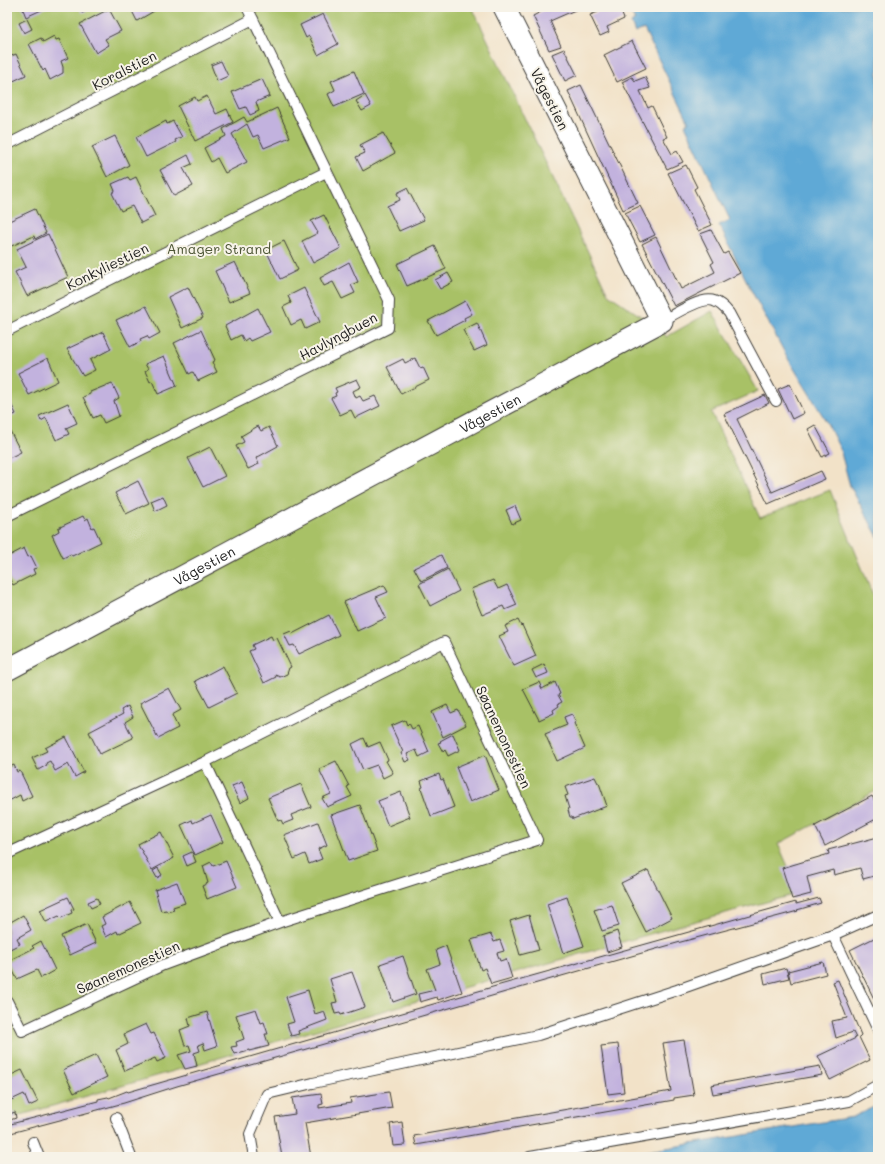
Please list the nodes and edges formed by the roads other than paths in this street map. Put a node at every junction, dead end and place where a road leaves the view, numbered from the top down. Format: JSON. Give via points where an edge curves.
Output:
{"nodes":[{"id":1,"x":247,"y":7,"type":"edge"},
{"id":2,"x":504,"y":7,"type":"edge"},
{"id":3,"x":253,"y":19,"type":"junction"},
{"id":4,"x":7,"y":145,"type":"edge"},
{"id":5,"x":326,"y":172,"type":"junction"},
{"id":6,"x":662,"y":321,"type":"junction"},
{"id":7,"x":7,"y":331,"type":"edge"},
{"id":8,"x":776,"y":402,"type":"dead end"},
{"id":9,"x":7,"y":516,"type":"edge"},
{"id":10,"x":7,"y":670,"type":"edge"},
{"id":11,"x":205,"y":762,"type":"junction"},
{"id":12,"x":7,"y":854,"type":"edge"},
{"id":13,"x":878,"y":915,"type":"edge"},
{"id":14,"x":280,"y":922,"type":"junction"},
{"id":15,"x":833,"y":935,"type":"junction"},
{"id":16,"x":7,"y":1001,"type":"edge"},
{"id":17,"x":878,"y":1030,"type":"edge"},
{"id":18,"x":878,"y":1085,"type":"edge"},
{"id":19,"x":116,"y":1118,"type":"dead end"},
{"id":20,"x":33,"y":1142,"type":"dead end"},
{"id":21,"x":39,"y":1157,"type":"edge"},
{"id":22,"x":131,"y":1157,"type":"edge"},
{"id":23,"x":254,"y":1157,"type":"edge"},
{"id":24,"x":530,"y":1157,"type":"edge"}],
"edges":[{"from":1,"to":3,"type":"lane","name":"Havlyngbuen"},
{"from":2,"to":6,"type":"street","name":"Vågestien"},
{"from":3,"to":4,"type":"lane","name":"Koralstien"},
{"from":3,"to":5,"type":"lane","name":"Havlyngbuen"},
{"from":5,"to":7,"type":"lane","name":"Konkyliestien"},
{"from":5,"to":9,"type":"lane","name":"Havlyngbuen","via":[[389,300],[388,328]]},
{"from":6,"to":8,"type":"lane","via":[[704,300],[713,300],[721,305],[729,313]]},
{"from":6,"to":10,"type":"street","name":"Vågestien"},
{"from":11,"to":12,"type":"lane","name":"Søanemonestien"},
{"from":11,"to":14,"type":"lane"},
{"from":11,"to":14,"type":"lane","name":"Søanemonestien","via":[[444,642],[537,840]]},
{"from":13,"to":15,"type":"lane"},
{"from":14,"to":16,"type":"lane","name":"Søanemonestien","via":[[163,965],[22,1031]]},
{"from":15,"to":17,"type":"lane"},
{"from":15,"to":23,"type":"lane","via":[[677,990],[538,1035],[267,1094],[250,1134]]},
{"from":18,"to":24,"type":"lane","via":[[848,1101]]},
{"from":19,"to":22,"type":"lane"},
{"from":20,"to":21,"type":"lane"}]}
